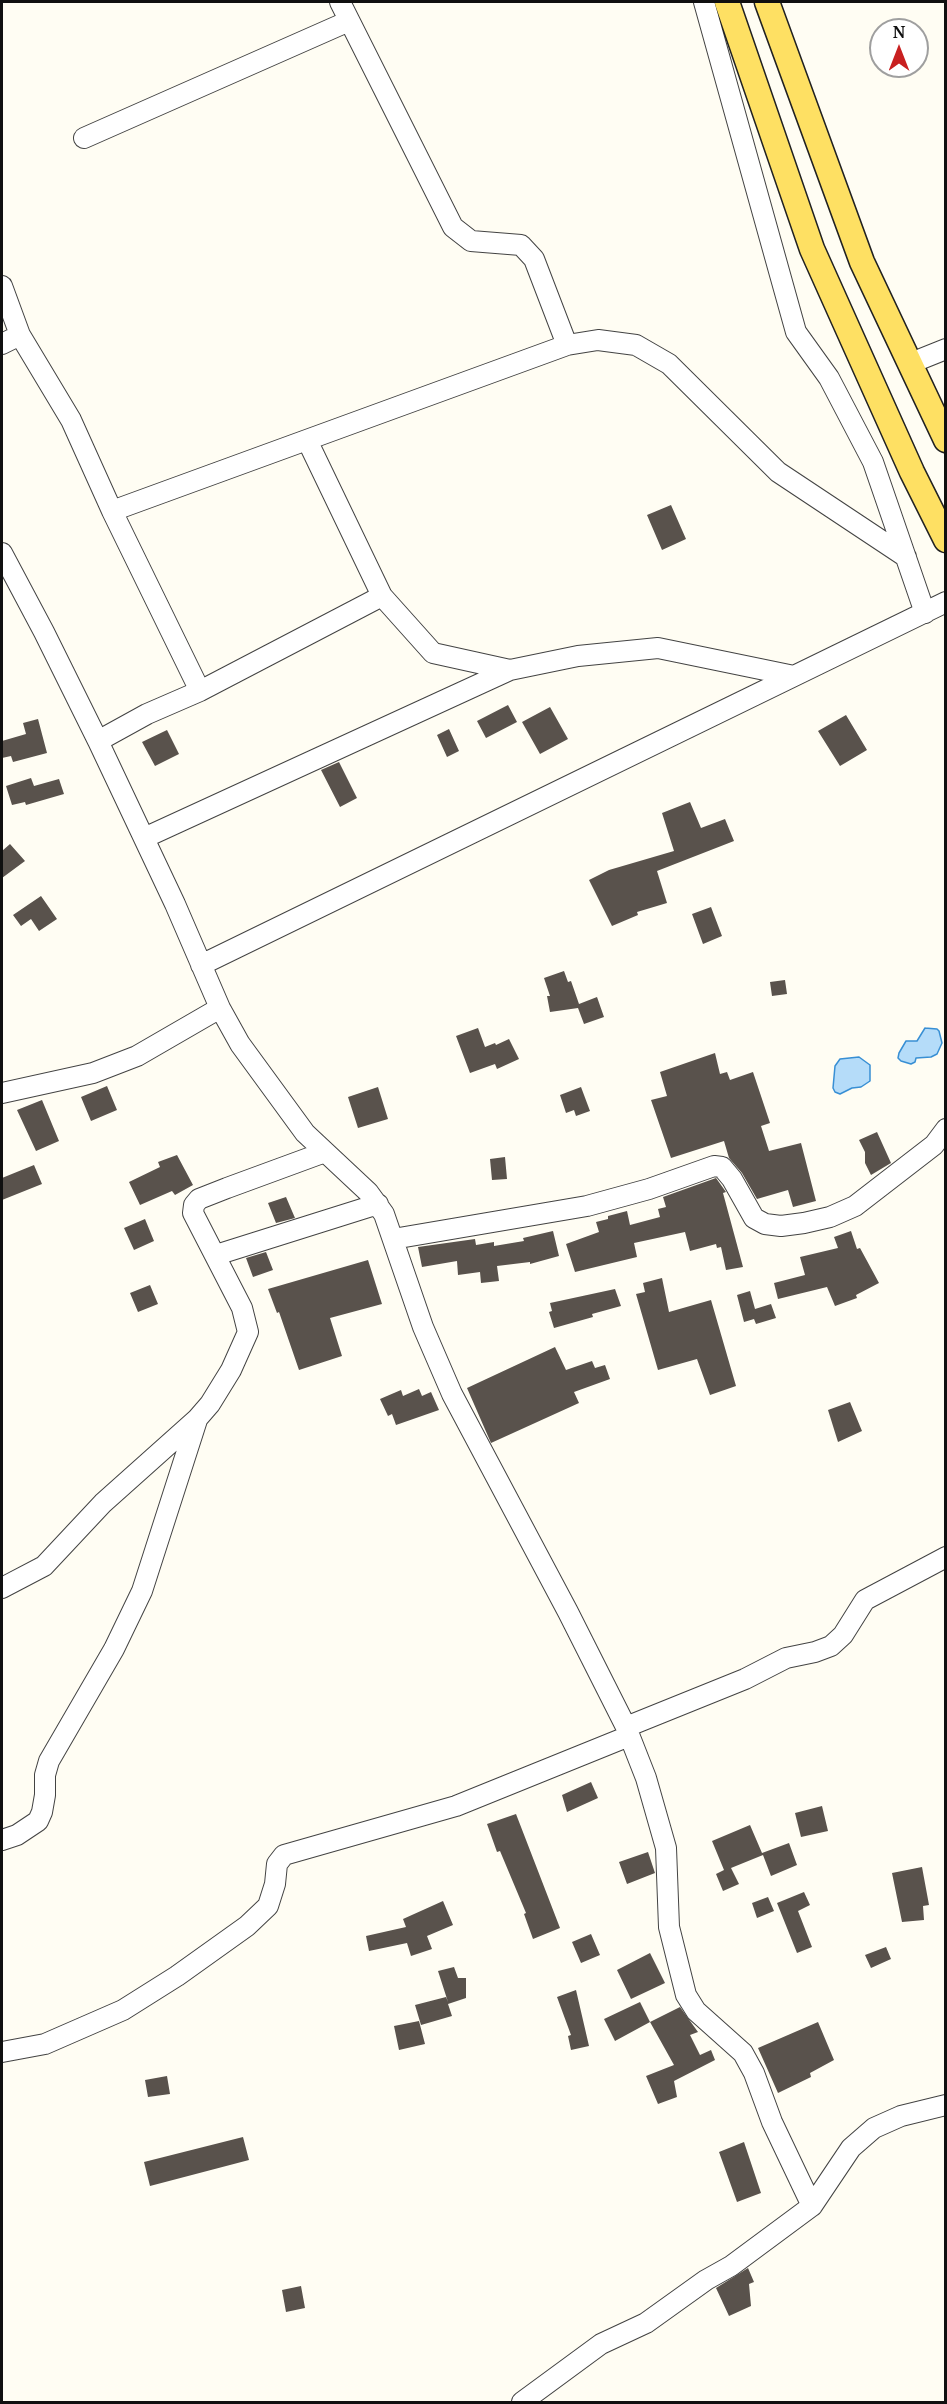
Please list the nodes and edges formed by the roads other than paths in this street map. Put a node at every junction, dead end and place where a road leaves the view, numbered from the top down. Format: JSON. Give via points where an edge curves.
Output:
{"nodes":[{"id":1,"x":340,"y":2,"type":"edge"},
{"id":2,"x":704,"y":2,"type":"edge"},
{"id":3,"x":727,"y":2,"type":"edge"},
{"id":4,"x":767,"y":2,"type":"edge"},
{"id":5,"x":350,"y":21,"type":"junction"},
{"id":6,"x":84,"y":138,"type":"dead end"},
{"id":7,"x":2,"y":286,"type":"edge"},
{"id":8,"x":20,"y":335,"type":"junction"},
{"id":9,"x":2,"y":344,"type":"edge"},
{"id":10,"x":567,"y":345,"type":"junction"},
{"id":11,"x":945,"y":349,"type":"edge"},
{"id":12,"x":911,"y":363,"type":"junction"},
{"id":13,"x":307,"y":440,"type":"junction"},
{"id":14,"x":945,"y":440,"type":"edge"},
{"id":15,"x":112,"y":511,"type":"junction"},
{"id":16,"x":945,"y":540,"type":"edge"},
{"id":17,"x":2,"y":553,"type":"edge"},
{"id":18,"x":906,"y":557,"type":"junction"},
{"id":19,"x":382,"y":596,"type":"junction"},
{"id":20,"x":945,"y":602,"type":"edge"},
{"id":21,"x":925,"y":613,"type":"junction"},
{"id":22,"x":510,"y":670,"type":"junction"},
{"id":23,"x":794,"y":676,"type":"junction"},
{"id":24,"x":200,"y":691,"type":"junction"},
{"id":25,"x":98,"y":741,"type":"junction"},
{"id":26,"x":144,"y":837,"type":"junction"},
{"id":27,"x":201,"y":965,"type":"junction"},
{"id":28,"x":220,"y":1008,"type":"junction"},
{"id":29,"x":2,"y":1093,"type":"edge"},
{"id":30,"x":945,"y":1129,"type":"edge"},
{"id":31,"x":325,"y":1152,"type":"junction"},
{"id":32,"x":378,"y":1204,"type":"junction"},
{"id":33,"x":393,"y":1239,"type":"junction"},
{"id":34,"x":216,"y":1255,"type":"junction"},
{"id":35,"x":197,"y":1419,"type":"junction"},
{"id":36,"x":945,"y":1557,"type":"edge"},
{"id":37,"x":2,"y":1588,"type":"edge"},
{"id":38,"x":628,"y":1732,"type":"junction"},
{"id":39,"x":2,"y":1840,"type":"edge"},
{"id":40,"x":2,"y":2052,"type":"edge"},
{"id":41,"x":945,"y":2105,"type":"edge"},
{"id":42,"x":812,"y":2206,"type":"junction"},
{"id":43,"x":522,"y":2403,"type":"edge"}],
"edges":[{"from":1,"to":5,"type":"street"},
{"from":2,"to":18,"type":"street","via":[[796,332],[829,378],[873,462]]},
{"from":3,"to":16,"type":"main road","via":[[812,249]]},
{"from":4,"to":12,"type":"main road","via":[[862,262]]},
{"from":5,"to":6,"type":"street"},
{"from":5,"to":10,"type":"street","via":[[453,227],[471,241],[521,245],[534,259]]},
{"from":7,"to":8,"type":"street"},
{"from":8,"to":9,"type":"street"},
{"from":8,"to":15,"type":"street","via":[[72,420]]},
{"from":10,"to":13,"type":"street"},
{"from":10,"to":18,"type":"street","via":[[598,340],[636,345],[669,364],[778,472]]},
{"from":11,"to":12,"type":"street"},
{"from":12,"to":14,"type":"main road"},
{"from":13,"to":15,"type":"street"},
{"from":13,"to":19,"type":"street"},
{"from":15,"to":24,"type":"street"},
{"from":17,"to":25,"type":"street"},
{"from":18,"to":21,"type":"street"},
{"from":19,"to":22,"type":"street","via":[[433,653]]},
{"from":19,"to":24,"type":"street"},
{"from":20,"to":21,"type":"street"},
{"from":21,"to":23,"type":"street"},
{"from":22,"to":23,"type":"street","via":[[578,656],[658,648]]},
{"from":22,"to":26,"type":"street"},
{"from":23,"to":27,"type":"street"},
{"from":24,"to":25,"type":"street"},
{"from":25,"to":26,"type":"street"},
{"from":26,"to":27,"type":"street"},
{"from":27,"to":28,"type":"street"},
{"from":28,"to":29,"type":"street","via":[[137,1056],[93,1073]]},
{"from":28,"to":31,"type":"street","via":[[240,1044],[305,1133]]},
{"from":30,"to":33,"type":"street","via":[[934,1145],[855,1206],[804,1223],[781,1226],[754,1218],[723,1167],[714,1166],[587,1206]]},
{"from":31,"to":32,"type":"street"},
{"from":31,"to":34,"type":"street","via":[[199,1199],[193,1213]]},
{"from":32,"to":33,"type":"street"},
{"from":32,"to":34,"type":"street"},
{"from":33,"to":38,"type":"street","via":[[423,1327],[452,1394]]},
{"from":34,"to":35,"type":"street","via":[[242,1308],[248,1332],[231,1370]]},
{"from":35,"to":37,"type":"street","via":[[103,1503],[44,1566]]},
{"from":35,"to":39,"type":"street","via":[[142,1591],[114,1649],[49,1761],[38,1821],[18,1835]]},
{"from":36,"to":38,"type":"street","via":[[865,1600],[843,1635],[831,1646],[786,1658]]},
{"from":38,"to":40,"type":"street","via":[[456,1806],[284,1855],[277,1864],[268,1906],[247,1926],[177,1976],[123,2010],[45,2044]]},
{"from":38,"to":42,"type":"street","via":[[666,1848],[669,1927],[686,1995],[696,2011],[743,2053]]},
{"from":41,"to":42,"type":"street","via":[[901,2116],[874,2128],[850,2148]]},
{"from":42,"to":43,"type":"street","via":[[646,2323],[601,2344]]}]}
